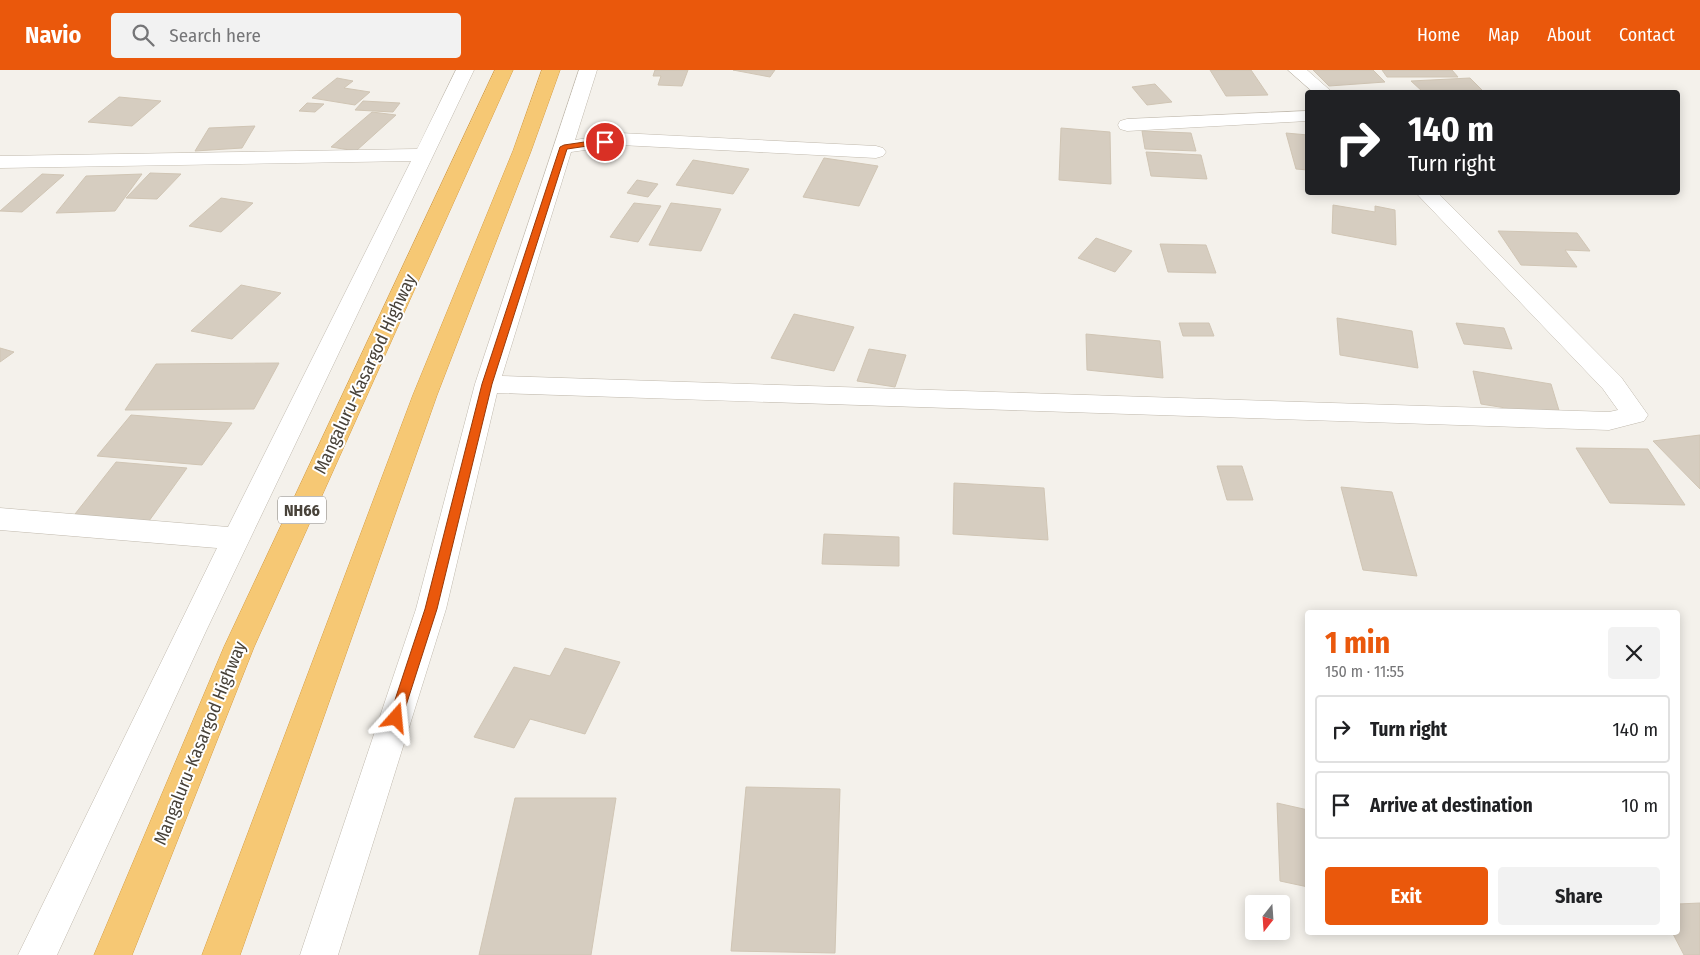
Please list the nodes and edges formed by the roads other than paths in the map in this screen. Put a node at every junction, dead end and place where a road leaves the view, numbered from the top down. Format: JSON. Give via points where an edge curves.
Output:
{"nodes":[{"id":1,"x":465,"y":70,"type":"edge"},
{"id":2,"x":504,"y":70,"type":"edge"},
{"id":3,"x":551,"y":70,"type":"edge"},
{"id":4,"x":588,"y":70,"type":"edge"},
{"id":5,"x":1297,"y":70,"type":"edge"},
{"id":6,"x":1321,"y":90,"type":"edge"},
{"id":7,"x":1305,"y":116,"type":"edge"},
{"id":8,"x":1128,"y":125,"type":"dead end"},
{"id":9,"x":564,"y":147,"type":"junction"},
{"id":10,"x":876,"y":152,"type":"dead end"},
{"id":11,"x":424,"y":155,"type":"junction"},
{"id":12,"x":0,"y":162,"type":"edge"},
{"id":13,"x":1428,"y":195,"type":"edge"},
{"id":14,"x":487,"y":384,"type":"junction"},
{"id":15,"x":0,"y":519,"type":"edge"},
{"id":16,"x":237,"y":539,"type":"junction"},
{"id":17,"x":37,"y":955,"type":"edge"},
{"id":18,"x":113,"y":955,"type":"edge"},
{"id":19,"x":221,"y":955,"type":"edge"},
{"id":20,"x":319,"y":955,"type":"edge"}],
"edges":[{"from":1,"to":11,"type":"street"},
{"from":2,"to":18,"type":"highway","name":"Mangaluru-Kasargod Highway","number":"NH66","via":[[239,647]]},
{"from":3,"to":19,"type":"highway","via":[[425,395]]},
{"from":4,"to":9,"type":"street"},
{"from":5,"to":6,"type":"street"},
{"from":7,"to":8,"type":"street"},
{"from":9,"to":10,"type":"street","via":[[620,139]]},
{"from":9,"to":14,"type":"street"},
{"from":11,"to":12,"type":"street"},
{"from":11,"to":16,"type":"street"},
{"from":13,"to":14,"type":"street","via":[[1612,383],[1635,415],[1599,421]]},
{"from":14,"to":20,"type":"street","via":[[431,609]]},
{"from":15,"to":16,"type":"street"},
{"from":16,"to":17,"type":"street"}]}
